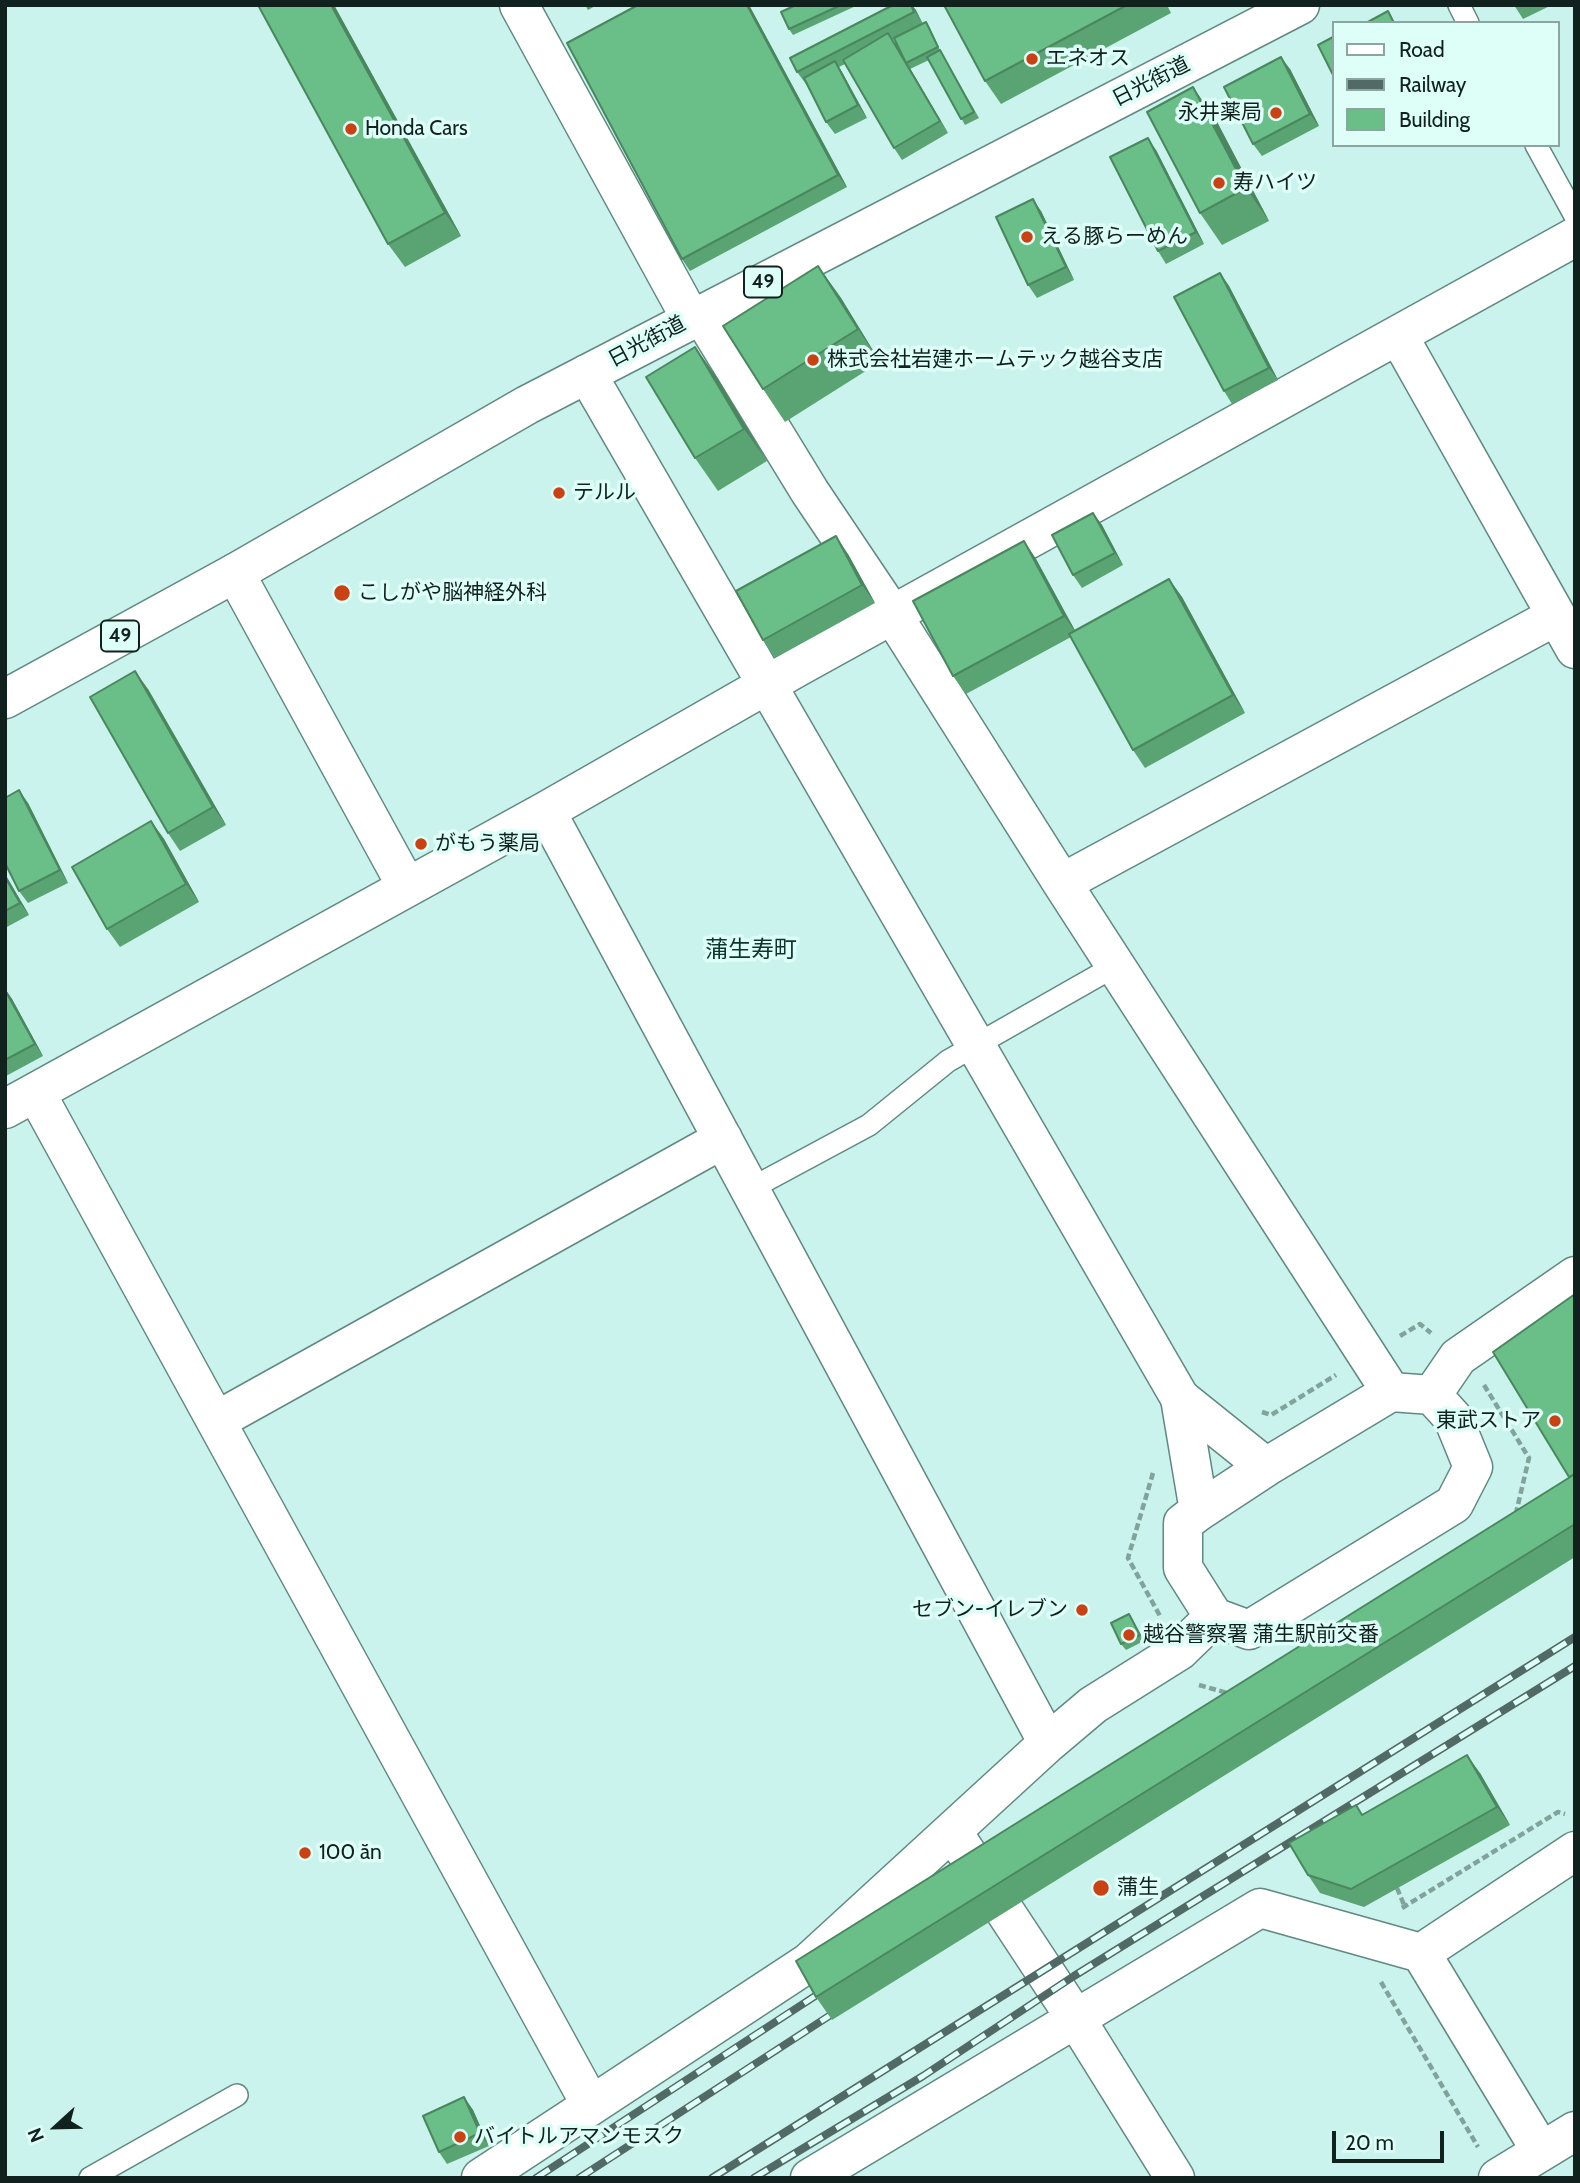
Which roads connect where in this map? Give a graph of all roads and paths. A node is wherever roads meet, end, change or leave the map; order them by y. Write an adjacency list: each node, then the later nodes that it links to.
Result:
1 (519, 5): 8 (street)
2 (1300, 5): 8 (street, 日光街道 / 49)
3 (1459, 5): 4 (lane)
4 (1467, 21)
5 (1537, 147): 6 (lane)
6 (1575, 216)
7 (1575, 237): 9 (street)
8 (696, 317): 10 (street, 日光街道 / 49); 12 (street)
9 (1398, 335): 12 (street); 13 (street)
10 (587, 374): 11 (street, 日光街道 / 49); 15 (street)
11 (235, 573): 16 (street, 日光街道 / 49); 19 (street)
12 (892, 614): 15 (street); 18 (street)
13 (1556, 616): 14 (street); 18 (street)
14 (1575, 649)
15 (766, 685): 17 (street); 21 (street)
16 (5, 699)
17 (546, 811): 19 (street); 23 (street)
18 (1062, 883): 20 (street)
19 (407, 887): 22 (street)
20 (1115, 966): 21 (lane); 26 (street)
21 (974, 1045): 24 (lane); 28 (street)
22 (21, 1101): 29 (street)
23 (723, 1139): 24 (street); 29 (street)
24 (750, 1189): 33 (street)
25 (1575, 1276): 27 (street)
26 (1391, 1392): 27 (street); 30 (street)
27 (1432, 1395): 32 (street)
28 (1180, 1398): 30 (street); 31 (street)
29 (216, 1421): 41 (street)
30 (1266, 1466): 31 (street)
31 (1199, 1511): 32 (street)
32 (1214, 1617): 33 (street)
33 (1048, 1743): 34 (street)
34 (952, 1831): 39 (street); 41 (street)
35 (1575, 1851): 38 (street)
36 (1397, 1888): 37 (path)
37 (1404, 1905)
38 (1421, 1953): 39 (street); 43 (street)
39 (1076, 2019): 46 (street); 47 (street)
40 (237, 2095): 44 (lane)
41 (591, 2105): 45 (street)
42 (1575, 2131): 43 (street)
43 (1541, 2151): 48 (street)
44 (90, 2178)
45 (481, 2178)
46 (810, 2178)
47 (1175, 2178)
48 (1498, 2178)

